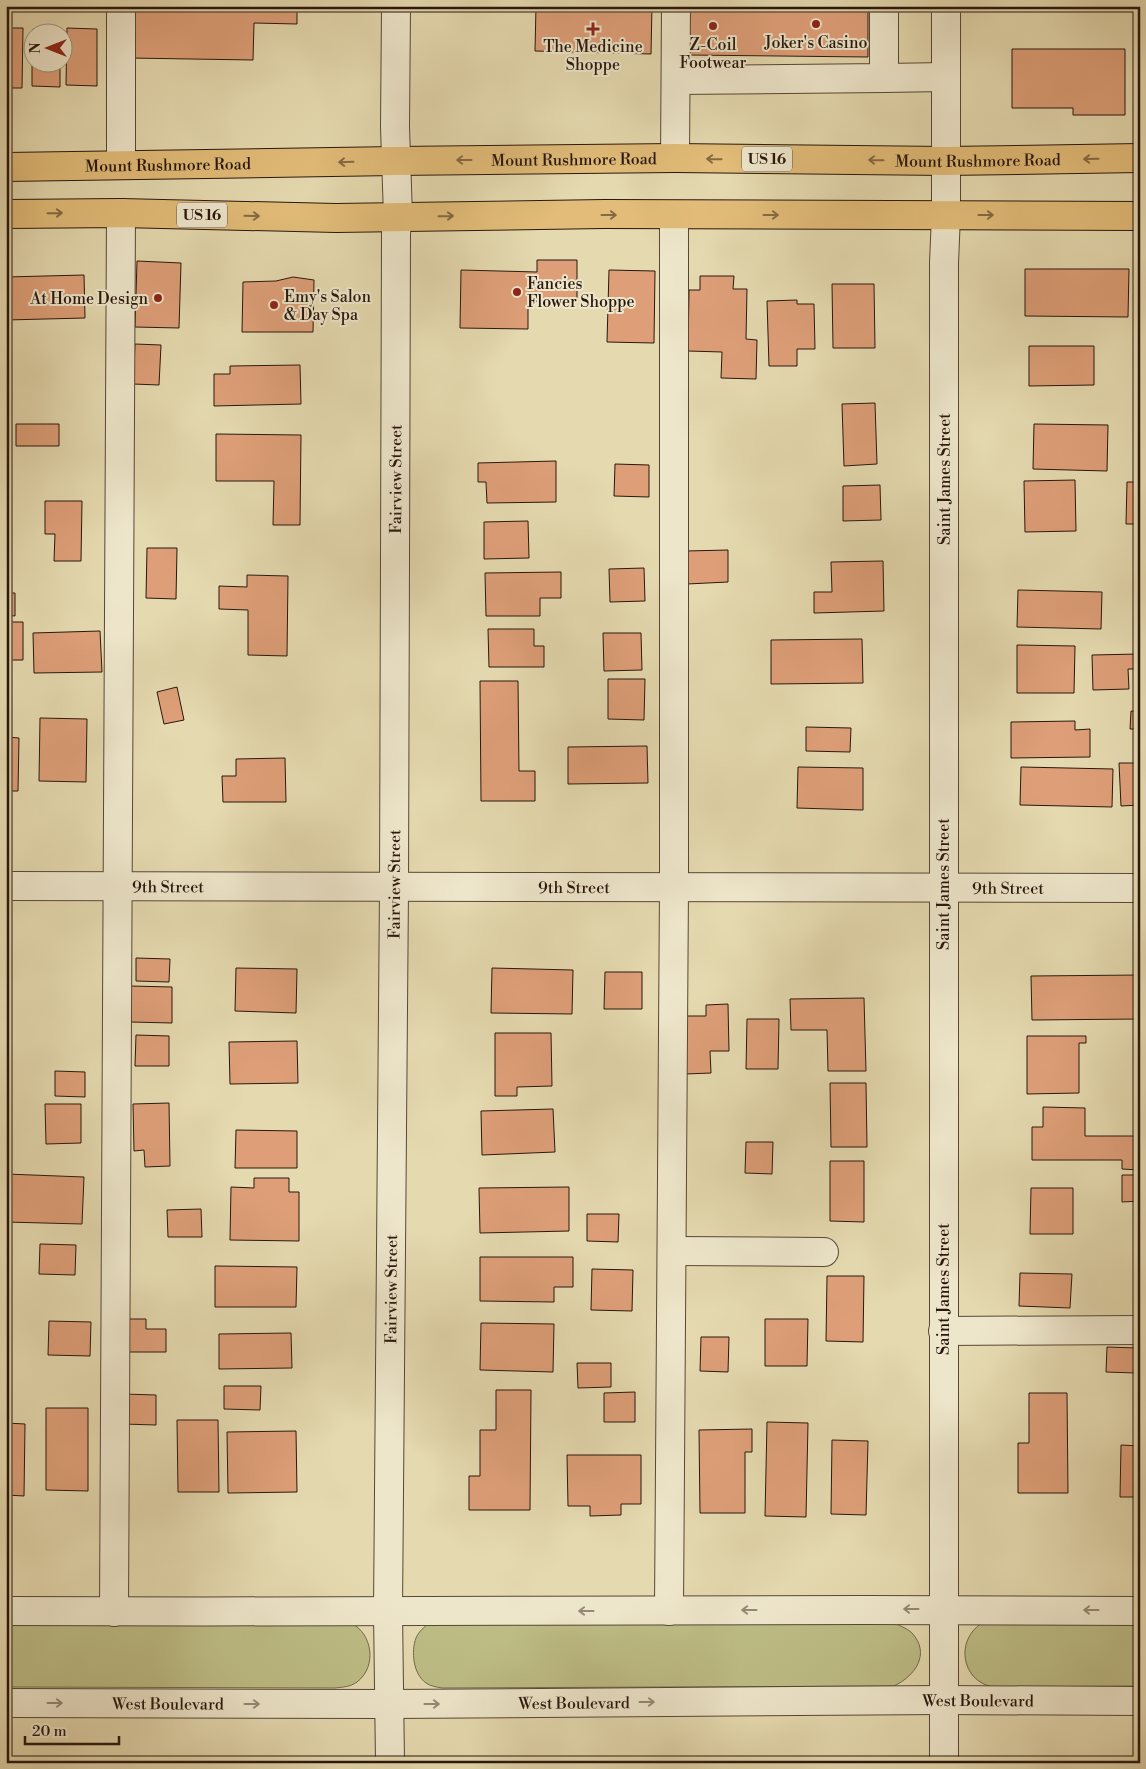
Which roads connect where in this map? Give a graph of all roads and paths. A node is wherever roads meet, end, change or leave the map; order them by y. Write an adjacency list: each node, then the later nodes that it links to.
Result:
1 (121, 6): 13 (street)
2 (396, 6): 11 (street, Fairview Street)
3 (676, 6): 8 (street)
4 (884, 6): 7 (street)
5 (946, 6): 6 (street, Saint James Street)
6 (945, 77): 7 (street); 12 (street, Saint James Street)
7 (884, 78): 8 (street)
8 (676, 80): 9 (street)
9 (675, 158): 11 (highway, Mount Rushmore Road / US 16, one-way to 11); 12 (highway, Mount Rushmore Road / US 16, one-way to 9)
10 (1140, 158): 12 (highway, Mount Rushmore Road / US 16, one-way to 12)
11 (395, 161): 13 (highway, Mount Rushmore Road / US 16, one-way to 13); 19 (street, Fairview Street)
12 (945, 161): 18 (street, Saint James Street)
13 (121, 165): 14 (highway, Mount Rushmore Road / US 16)
14 (6, 167)
15 (121, 212): 16 (highway, US 16, one-way to 15); 19 (highway, US 16, one-way to 19); 22 (street)
16 (6, 214)
17 (674, 215): 18 (highway, US 16, one-way to 18); 19 (highway, US 16, one-way to 17); 23 (street)
18 (946, 215): 20 (highway, US 16, one-way to 20); 24 (street, Saint James Street)
19 (398, 216): 25 (street, Fairview Street)
20 (1140, 216)
21 (6, 886): 22 (street, 9th Street)
22 (118, 886): 25 (street, 9th Street); 35 (street)
23 (674, 887): 24 (street, 9th Street); 25 (street, 9th Street); 27 (street)
24 (944, 887): 26 (street, 9th Street); 30 (street, Saint James Street)
25 (394, 888): 36 (street, Fairview Street)
26 (1140, 888)
27 (672, 1251): 28 (street); 34 (street)
28 (824, 1252)
29 (1140, 1330): 30 (street)
30 (943, 1331): 31 (street, Saint James Street)
31 (944, 1609): 32 (street, one-way to 31); 34 (street, one-way to 34); 37 (street, Saint James Street)
32 (1140, 1610)
33 (6, 1611): 35 (street)
34 (669, 1611): 36 (street, one-way to 36)
35 (114, 1612): 36 (street)
36 (388, 1612): 40 (street, Fairview Street)
37 (943, 1700): 38 (street, West Boulevard); 40 (street, West Boulevard, one-way to 37); 42 (street, Saint James Street)
38 (1140, 1701)
39 (6, 1703): 40 (street, West Boulevard, one-way to 40)
40 (390, 1704): 41 (street, Fairview Street)
41 (390, 1763)
42 (944, 1763)

